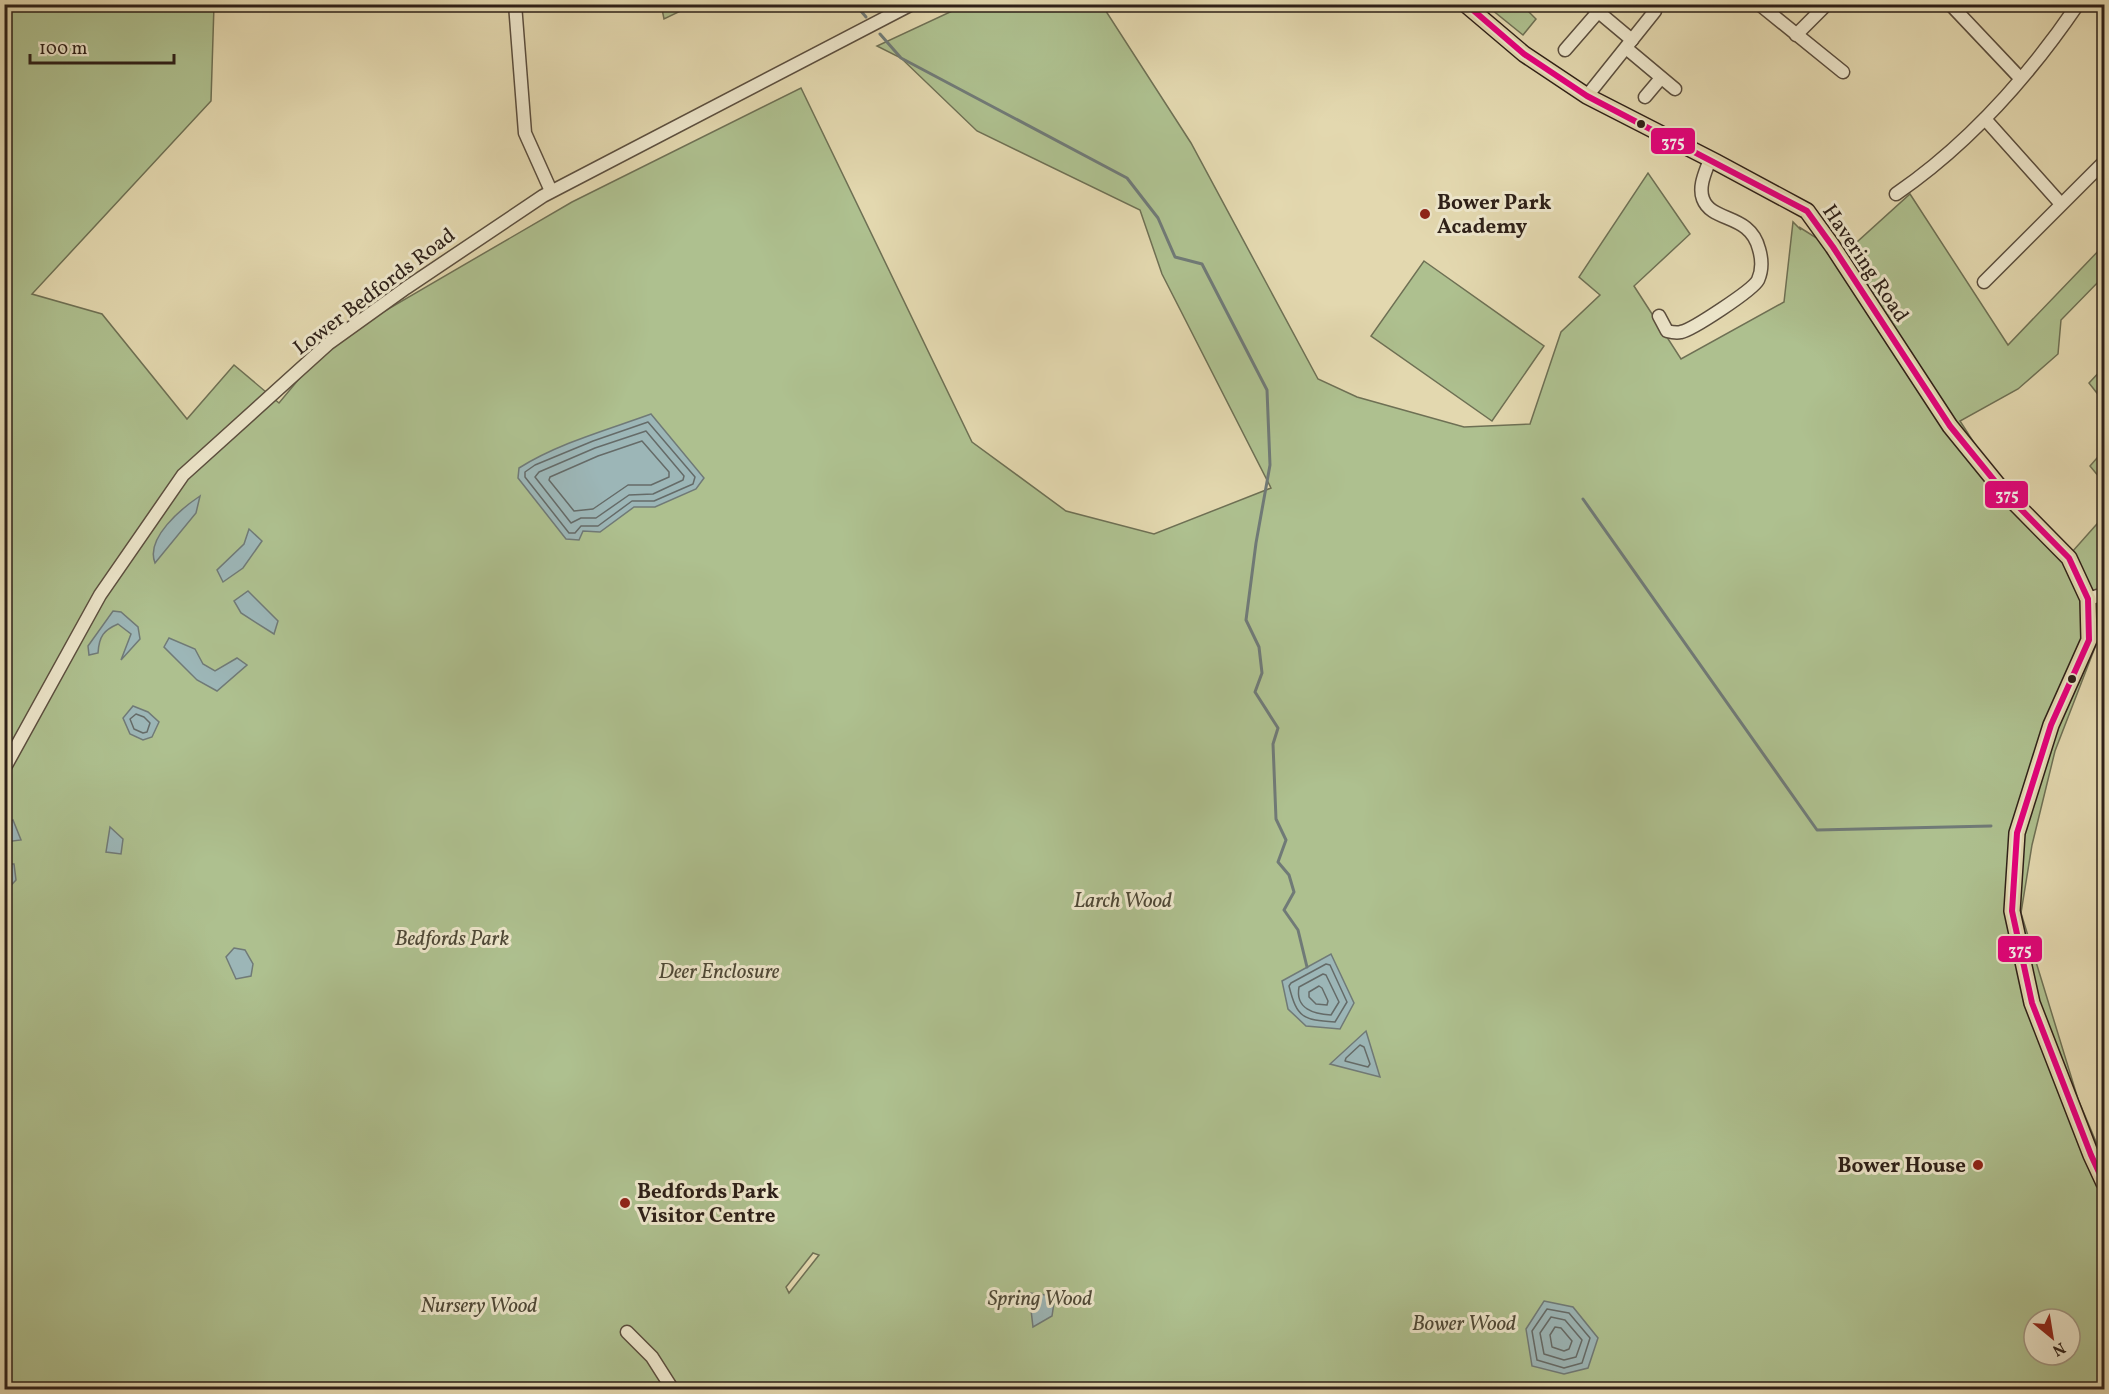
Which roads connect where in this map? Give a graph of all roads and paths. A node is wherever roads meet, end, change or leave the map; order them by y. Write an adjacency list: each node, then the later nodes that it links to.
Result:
1 (514, 4): 22 (street)
2 (912, 4): 22 (street, Lower Bedfords Road)
3 (1465, 4): 17 (main road, Havering Road)
4 (1656, 4): 11 (street)
5 (1759, 4): 10 (street)
6 (1827, 4): 10 (street)
7 (1950, 4): 15 (street)
8 (2078, 4): 15 (street)
9 (1593, 8): 11 (street); 12 (street)
10 (1796, 35): 13 (street)
11 (1629, 44): 14 (street); 17 (street)
12 (1565, 50)
13 (1843, 72)
14 (1661, 78): 16 (street); 18 (street)
15 (2020, 78): 19 (street)
16 (1675, 89)
17 (1587, 96): 20 (main road, Havering Road)
18 (1645, 97)
19 (1985, 119): 23 (street); 24 (street)
20 (1710, 159): 26 (street); 28 (main road, Havering Road)
21 (2104, 162): 24 (street)
22 (551, 191): 29 (street, Lower Bedfords Road)
23 (1896, 194)
24 (2061, 204): 25 (street)
25 (1984, 282)
26 (1659, 316)
27 (2104, 594): 28 (street)
28 (2088, 599): 30 (main road)
29 (4, 769)
30 (2104, 1183)
31 (627, 1332): 32 (street)
32 (673, 1389)

